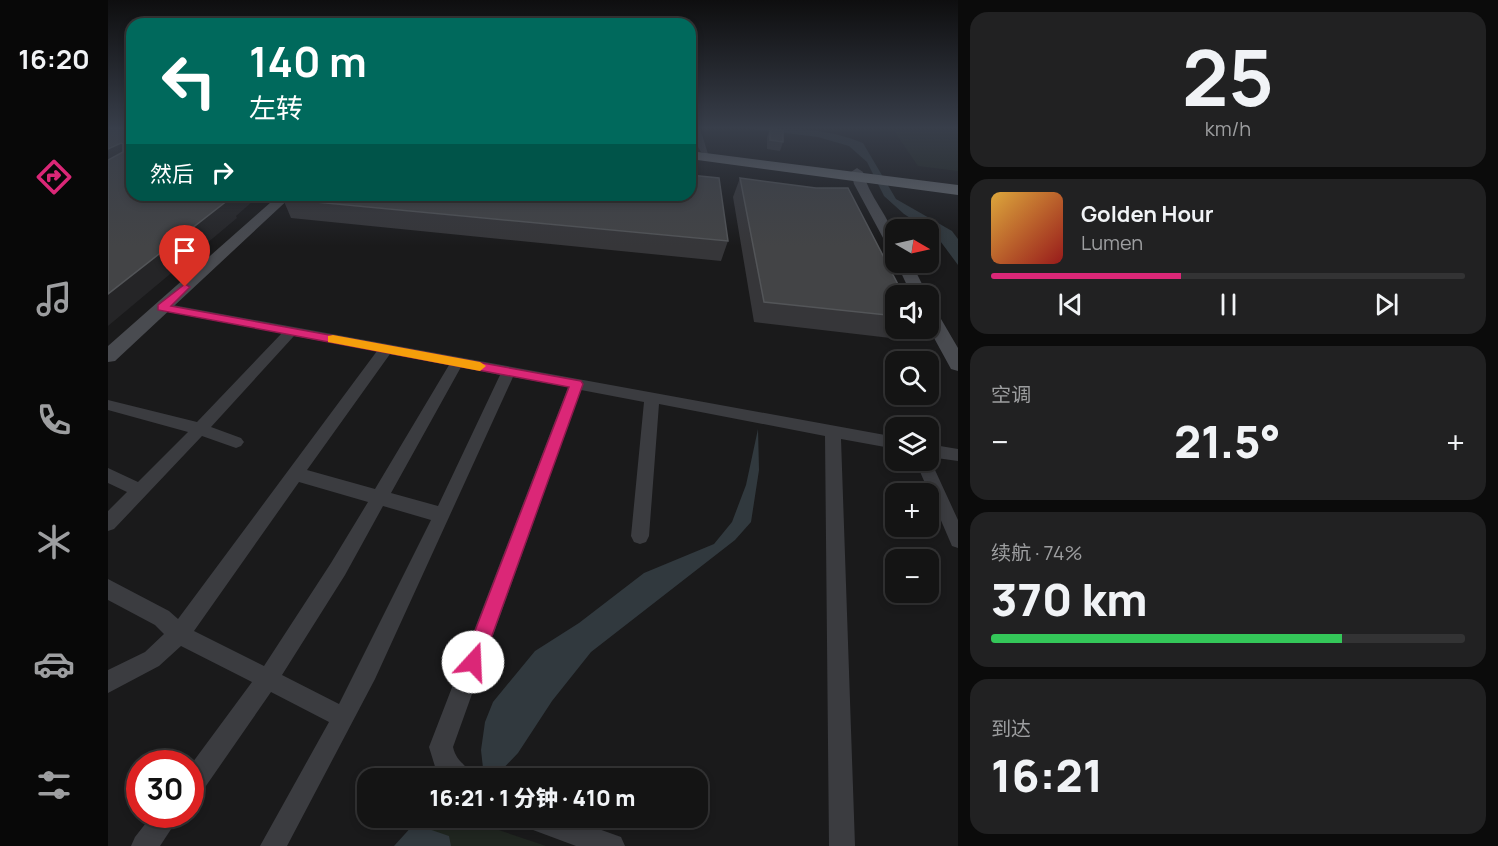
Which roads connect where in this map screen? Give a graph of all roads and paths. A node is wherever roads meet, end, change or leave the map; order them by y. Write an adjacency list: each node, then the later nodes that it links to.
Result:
1 (809, 167): 2 (highway)
2 (857, 174): 3 (highway); 4 (highway); 6 (street)
3 (958, 185)
4 (958, 189)
5 (280, 201): 7 (street)
6 (885, 228)
7 (162, 308): 9 (street); 11 (street)
8 (939, 330): 13 (street)
9 (291, 331): 10 (street); 18 (street)
10 (386, 349): 12 (street); 25 (street)
11 (108, 356)
12 (457, 362): 14 (street); 28 (street)
13 (958, 364)
14 (508, 372): 15 (street); 29 (street)
15 (576, 384): 16 (street); 39 (street)
16 (652, 398): 19 (street); 31 (street)
17 (108, 405): 18 (street)
18 (200, 429): 21 (street); 27 (street)
19 (833, 432): 20 (street); 45 (street)
20 (885, 441)
21 (236, 442)
22 (939, 452): 23 (street)
23 (958, 455)
24 (928, 471): 32 (street)
25 (295, 474): 28 (street); 34 (street)
26 (108, 475): 27 (street)
27 (141, 490): 30 (street)
28 (382, 497): 29 (street); 35 (street)
29 (442, 515): 37 (street)
30 (108, 523)
31 (640, 536)
32 (958, 540)
33 (108, 589): 34 (street)
34 (179, 634): 35 (street); 36 (street)
35 (268, 678): 37 (street); 38 (street)
36 (108, 682)
37 (344, 718): 43 (street)
38 (204, 767)
39 (449, 768)
40 (158, 828): 42 (street)
41 (562, 828): 44 (street)
42 (144, 846)
43 (273, 846)
44 (612, 846)
45 (842, 846)

